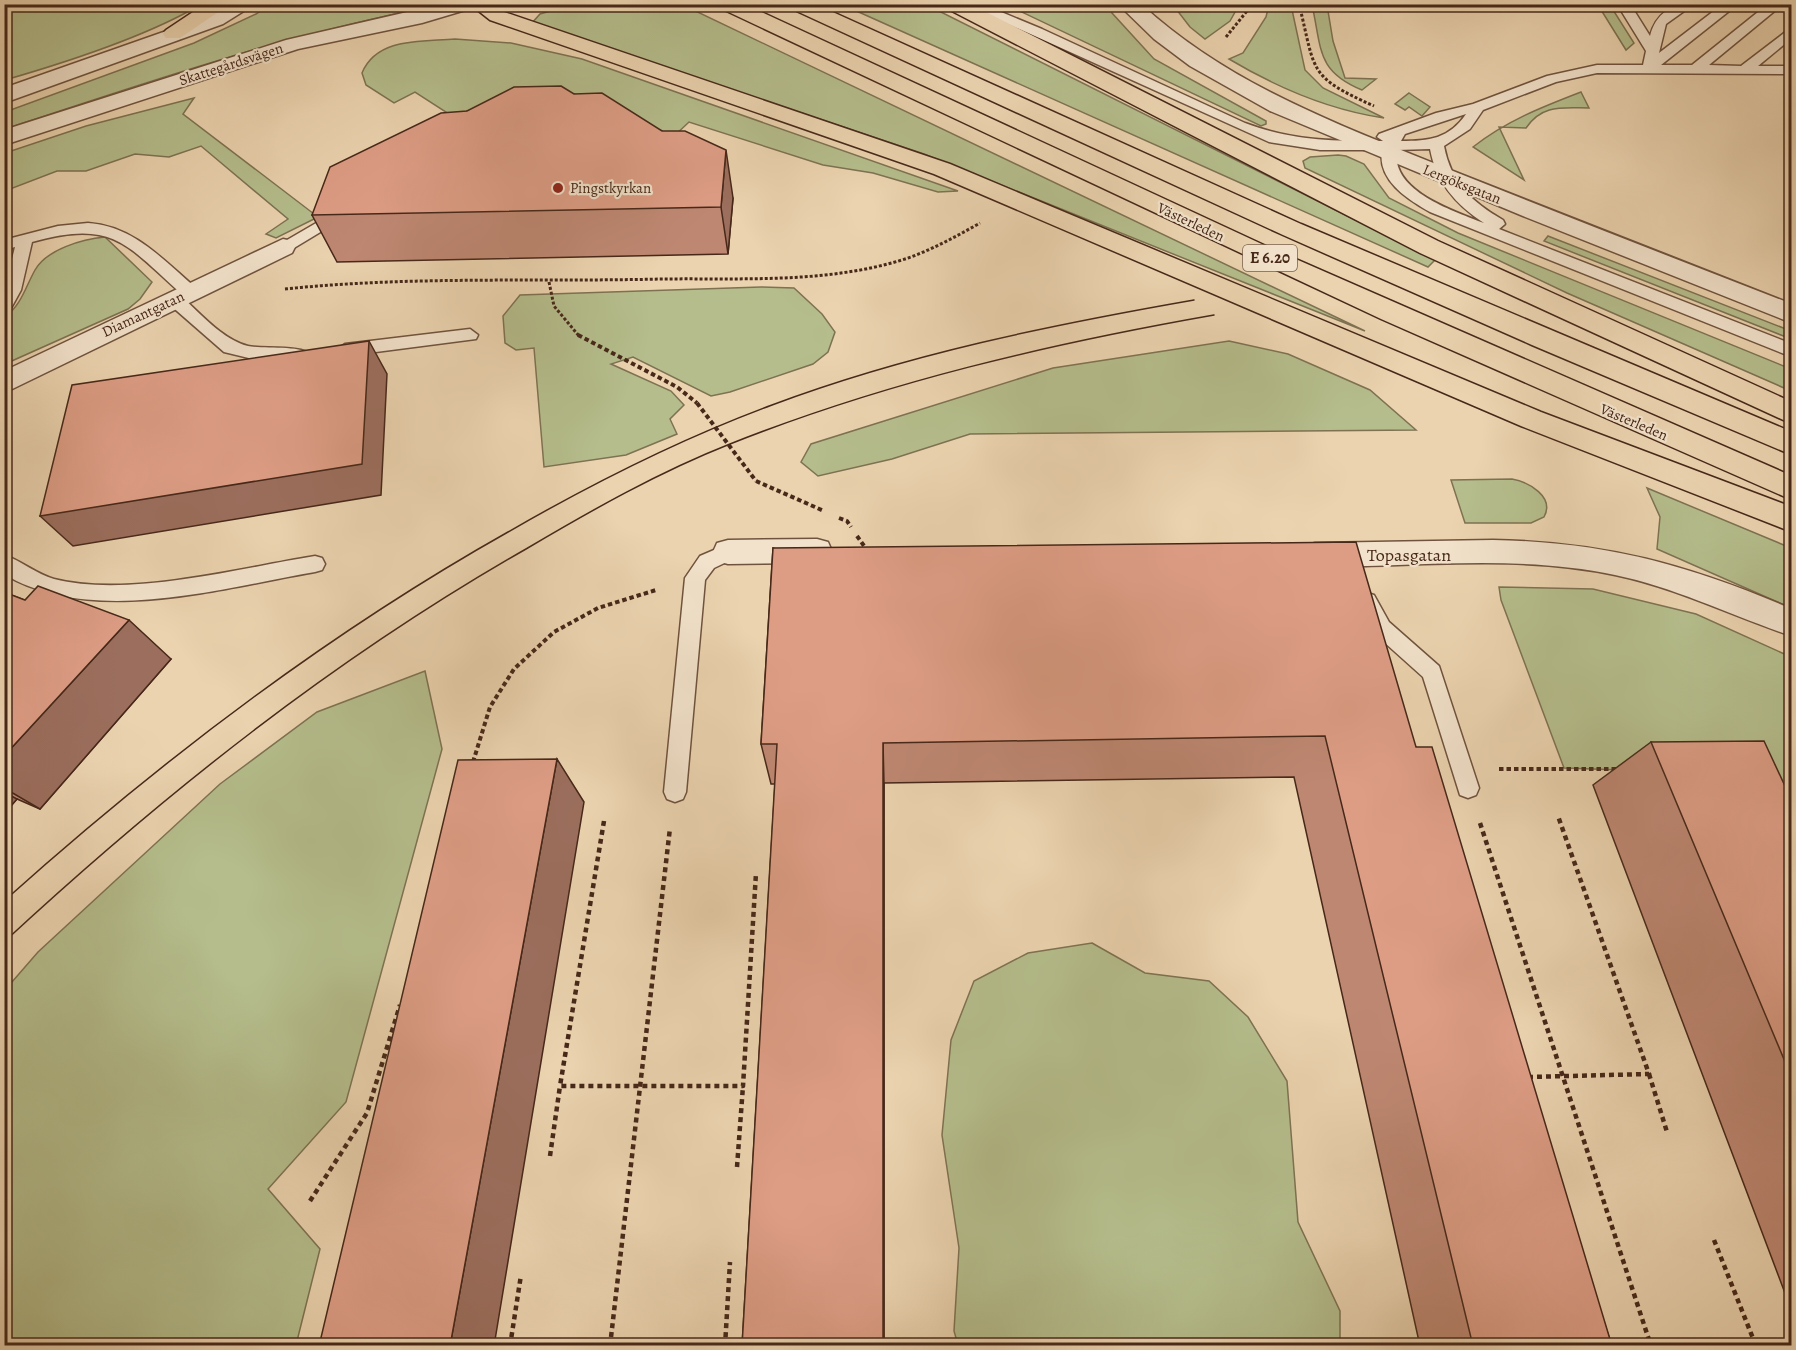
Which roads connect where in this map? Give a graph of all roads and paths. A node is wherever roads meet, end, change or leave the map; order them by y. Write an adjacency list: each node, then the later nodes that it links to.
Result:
1 (220, 4): 19 (highway)
2 (245, 4): 19 (street)
3 (727, 4): 51 (highway, Västerleden / E 6.20)
4 (797, 4): 49 (highway, Västerleden / E 6.20)
5 (953, 4): 48 (highway)
6 (970, 4): 30 (lane)
7 (1128, 4): 16 (street, Lergöksgatan)
8 (1248, 4): 20 (path)
9 (1623, 4): 15 (lane)
10 (1659, 4): 17 (lane)
11 (1688, 4): 17 (lane)
12 (1732, 4): 22 (lane)
13 (1777, 4): 23 (lane)
14 (473, 5): 29 (street, Skattegårdsvägen); 52 (highway)
15 (1632, 11): 21 (lane)
16 (1148, 14): 30 (street, Lergöksgatan)
17 (1660, 22): 21 (lane)
18 (1791, 31): 24 (lane)
19 (172, 34): 26 (street)
20 (1222, 42)
21 (1652, 50): 22 (lane)
22 (1650, 68): 23 (lane); 27 (lane)
23 (1697, 68): 24 (lane)
24 (1745, 69): 25 (lane)
25 (1791, 70)
26 (4, 96)
27 (1478, 107): 28 (lane); 31 (lane)
28 (1401, 130): 30 (lane); 32 (lane)
29 (4, 138)
30 (1367, 144): 32 (street, Lergöksgatan)
31 (1436, 145): 32 (lane); 33 (lane)
32 (1389, 148): 33 (street, Lergöksgatan); 39 (lane)
33 (1446, 176): 39 (lane); 44 (street, Lergöksgatan)
34 (354, 205): 38 (lane)
35 (985, 220): 40 (path)
36 (25, 238): 37 (lane); 42 (lane); 43 (lane)
37 (4, 246)
38 (283, 247): 42 (street, Diamantgatan)
39 (1541, 251): 46 (lane)
40 (549, 282): 41 (path); 50 (path, bridge)
41 (283, 289)
42 (182, 296): 45 (lane); 47 (street, Diamantgatan)
43 (4, 306)
44 (1791, 314)
45 (470, 335)
46 (1791, 351)
47 (4, 383)
48 (1791, 414)
49 (1791, 444)
50 (756, 482)
51 (1791, 489)
52 (1791, 520)
53 (844, 551): 54 (street)
54 (728, 552): 59 (lane)
55 (1284, 554): 58 (street, Topasgatan)
56 (4, 563): 57 (lane)
57 (315, 564)
58 (1352, 572): 60 (street, Topasgatan); 63 (lane)
59 (695, 578): 61 (path); 64 (lane)
60 (1791, 623)
61 (473, 763)
62 (1626, 769): 63 (path)
63 (1465, 778): 71 (path)
64 (675, 792): 73 (path)
65 (1558, 816): 69 (path)
66 (604, 821): 72 (path)
67 (756, 873): 74 (path)
68 (401, 1000): 78 (path)
69 (1649, 1074): 71 (path); 75 (path)
70 (1518, 1077): 71 (path)
71 (1563, 1078): 85 (path)
72 (560, 1086): 73 (path); 76 (path)
73 (640, 1086): 74 (path); 83 (path)
74 (743, 1086): 77 (path)
75 (1667, 1132)
76 (550, 1156)
77 (737, 1167)
78 (310, 1201)
79 (1714, 1240): 86 (path)
80 (730, 1262): 84 (path)
81 (521, 1275): 82 (path)
82 (510, 1346)
83 (610, 1346)
84 (725, 1346)
85 (1651, 1346)
86 (1756, 1346)

